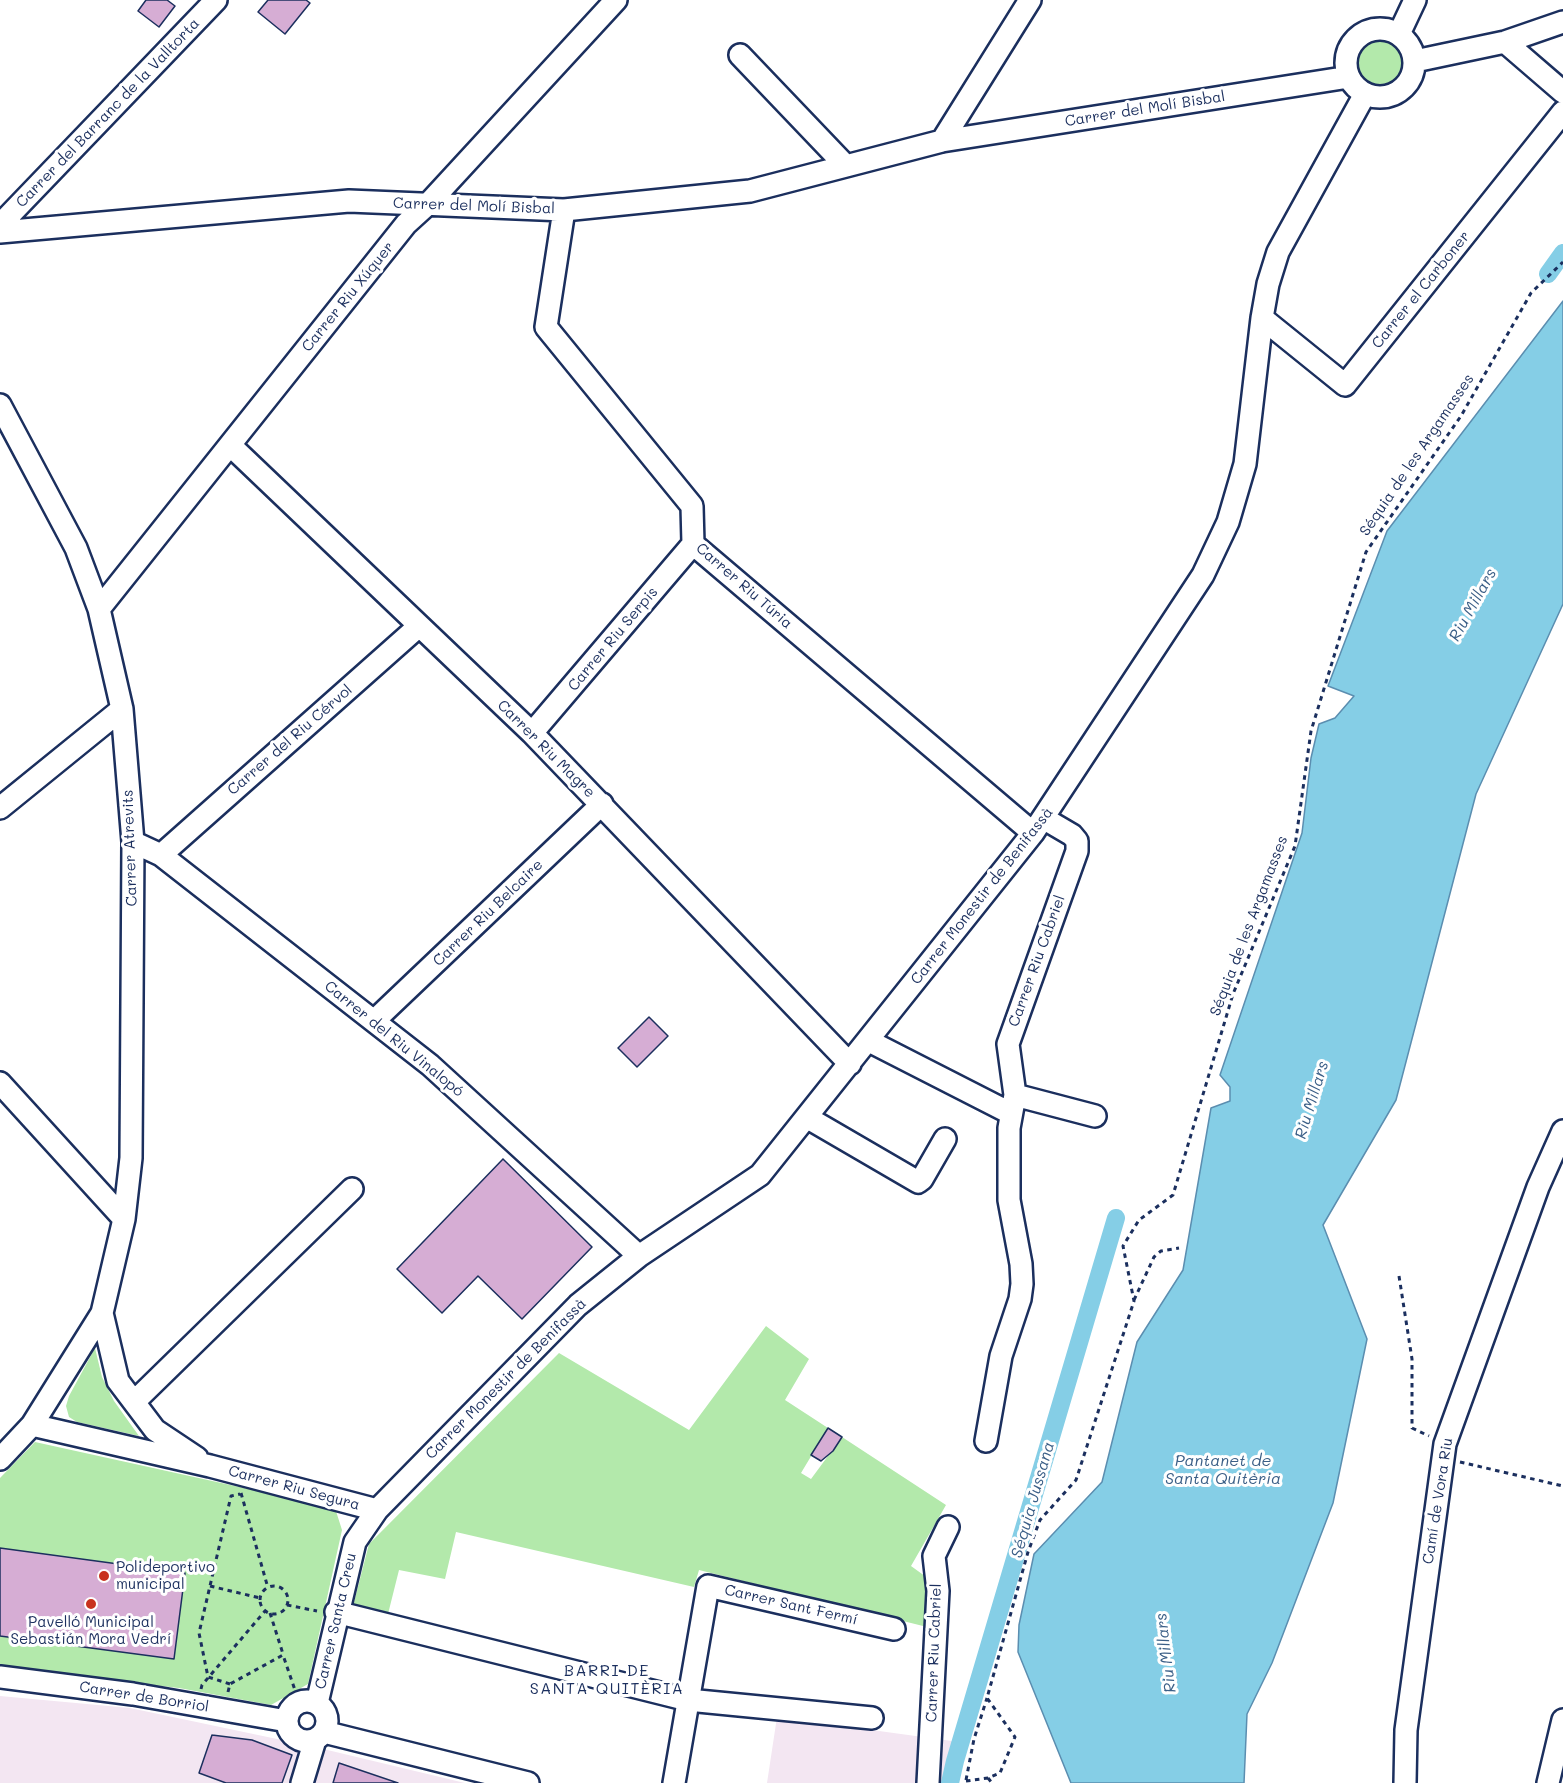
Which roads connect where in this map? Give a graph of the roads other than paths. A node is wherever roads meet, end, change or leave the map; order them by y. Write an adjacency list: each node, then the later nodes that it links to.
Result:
1 (216, 0): 18 (street, Carrer del Barranc de la Valltorta)
2 (616, 0): 16 (street, Carrer Riu Xúquer)
3 (1030, 0): 14 (street)
4 (1415, 0): 6 (street)
5 (1563, 22): 7 (street)
6 (1399, 34): 9 (street); 10 (street)
7 (1505, 42): 9 (street); 11 (street)
8 (740, 55): 15 (street)
9 (1415, 61): 12 (street)
10 (1349, 77): 12 (street); 14 (street, Carrer del Molí Bisbal)
11 (1563, 93)
12 (1365, 94): 20 (street, Carrer Monestir de Benifassà)
13 (1563, 112): 20 (street, Carrer el Carboner)
14 (942, 141): 15 (street, Carrer del Molí Bisbal)
15 (845, 165): 17 (street, Carrer del Molí Bisbal)
16 (428, 204): 17 (street, Carrer del Molí Bisbal); 19 (street, Carrer del Molí Bisbal); 22 (street, Carrer Riu Xúquer)
17 (564, 210): 23 (street, Carrer Riu Túria)
18 (0, 225)
19 (0, 232)
20 (1262, 318): 30 (street, Carrer Monestir de Benifassà)
21 (0, 405): 24 (street, Carrer Atrevits)
22 (230, 445): 24 (street, Carrer Riu Xúquer); 25 (street, Carrer Riu Magre)
23 (693, 544): 27 (street, Carrer Riu Serpis); 30 (street, Carrer Riu Túria)
24 (99, 609): 26 (street, Carrer Atrevits)
25 (419, 626): 27 (street, Carrer Riu Magre); 32 (street, Carrer del Riu Cérvol)
26 (122, 709): 29 (street); 31 (street, Carrer Atrevits)
27 (532, 733): 28 (street, Carrer Riu Magre)
28 (602, 804): 33 (street, Carrer Riu Belcaire); 35 (street, Carrer Riu Magre)
29 (0, 807)
30 (1038, 826): 34 (street, Carrer Monestir de Benifassà); 37 (street, Carrer Riu Cabriel)
31 (133, 842): 32 (street, Carrer del Riu Vinalopó); 43 (street, Carrer Atrevits)
32 (161, 855): 33 (street, Carrer del Riu Vinalopó)
33 (374, 1021): 44 (street, Carrer del Riu Vinalopó)
34 (868, 1041): 35 (street, Carrer Monestir de Benifassà); 37 (street)
35 (850, 1064): 39 (street, Carrer Monestir de Benifassà)
36 (0, 1083): 43 (street)
37 (1013, 1104): 38 (street); 49 (street, Carrer Riu Cabriel)
38 (1095, 1116)
39 (808, 1118): 41 (street); 44 (street, Carrer Monestir de Benifassà)
40 (1563, 1131): 68 (street, Camí de Vora Riu)
41 (945, 1139)
42 (352, 1189): 46 (street)
43 (124, 1219): 45 (street, Carrer Atrevits)
44 (639, 1256): 53 (street, Carrer Monestir de Benifassà)
45 (102, 1313): 46 (street); 47 (street)
46 (134, 1402): 48 (street)
47 (32, 1425): 50 (street, Carrer Riu Segura); 51 (street)
48 (155, 1430): 50 (street); 52 (street)
49 (986, 1441)
50 (139, 1450): 52 (street, Carrer Riu Segura)
51 (0, 1459)
52 (210, 1466): 53 (street, Carrer Riu Segura)
53 (377, 1510): 55 (street, Carrer Santa Creu)
54 (948, 1527): 67 (street, Carrer Riu Cabriel)
55 (336, 1613): 58 (street); 59 (street, Carrer Santa Creu)
56 (894, 1629): 58 (street, Carrer Sant Fermí)
57 (0, 1677): 62 (street, Carrer de Borriol)
58 (688, 1700): 60 (street); 66 (street, Carrer Sant Fermí)
59 (317, 1703): 62 (street); 63 (street)
60 (872, 1718)
61 (1563, 1720): 69 (street)
62 (286, 1721): 63 (street)
63 (319, 1736): 64 (street); 65 (street)
64 (302, 1783)
65 (528, 1783)
66 (674, 1783)
67 (928, 1783)
68 (1405, 1783)
69 (1548, 1783)

